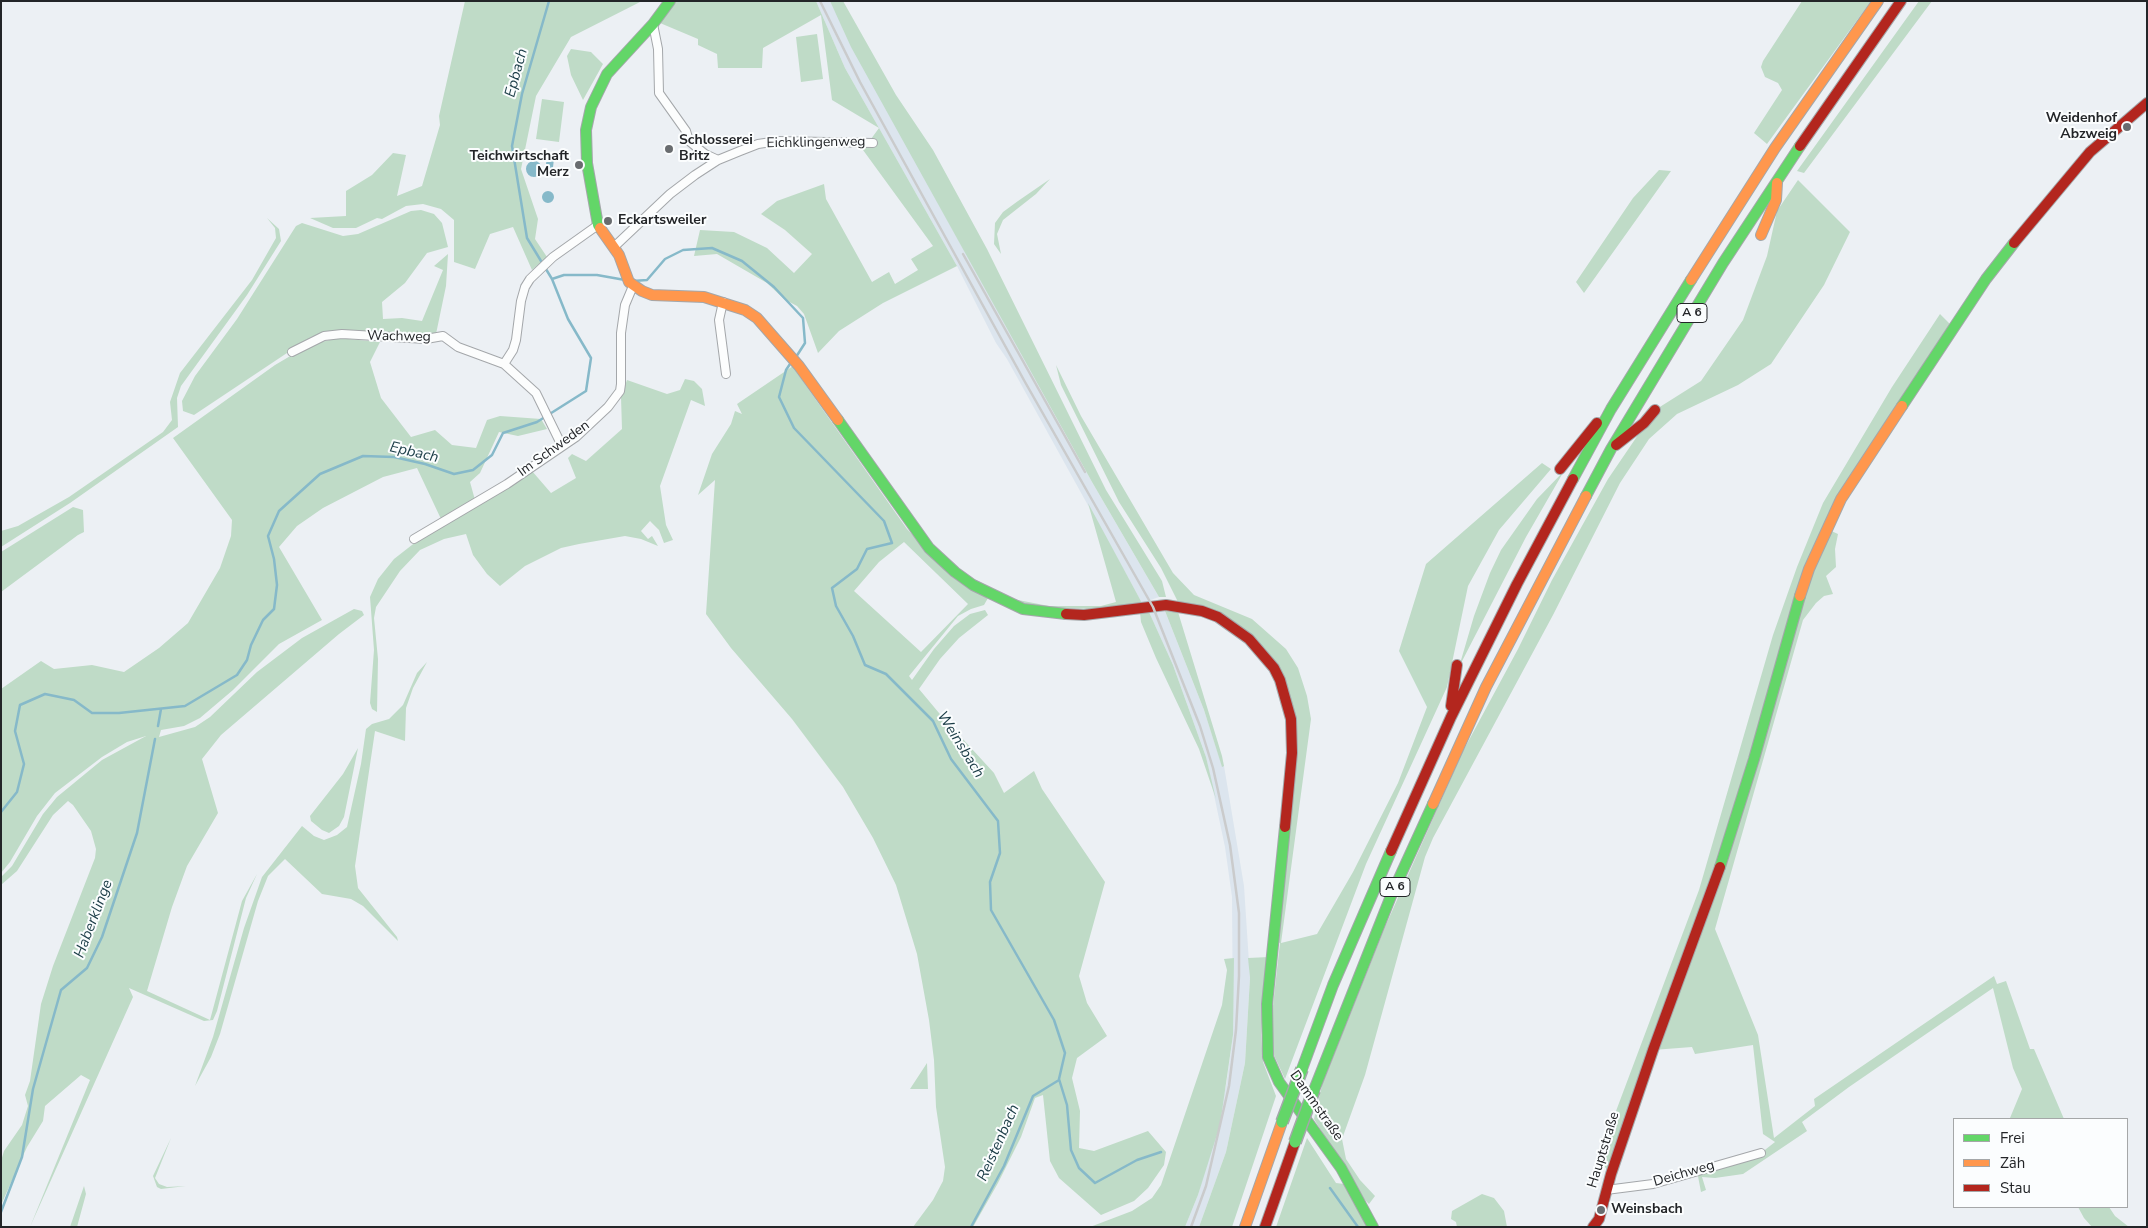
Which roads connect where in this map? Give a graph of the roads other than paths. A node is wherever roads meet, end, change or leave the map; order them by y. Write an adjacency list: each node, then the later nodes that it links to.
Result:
1 (670, 1): 4 (main road)
2 (1878, 1): 17 (main road, A 6)
3 (1901, 1): 8 (main road, A 6)
4 (653, 24): 7 (street); 9 (main road)
5 (2147, 103): 26 (main road, Hauptstraße)
6 (873, 143): 7 (street, Eichklingenweg)
7 (718, 160): 11 (street, Eichklingenweg)
8 (1777, 180): 10 (main road); 20 (main road, A 6)
9 (598, 226): 11 (main road); 15 (street)
10 (1761, 235)
11 (615, 246): 12 (main road)
12 (633, 286): 13 (main road, Dammstraße); 19 (street, Im Schweden)
13 (723, 302): 16 (street); 30 (main road, Dammstraße)
14 (292, 352): 15 (street, Wachweg)
15 (504, 364): 19 (street, Wachweg)
16 (726, 374)
17 (1611, 409): 21 (main road); 24 (main road, A 6)
18 (1655, 410): 20 (main road)
19 (562, 446): 22 (street, Im Schweden)
20 (1611, 449): 29 (main road, A 6, bridge)
21 (1560, 469)
22 (414, 539)
23 (1458, 665): 24 (main road)
24 (1450, 717): 28 (main road, A 6, bridge)
25 (1761, 1153): 26 (street, Deichweg)
26 (1606, 1190): 27 (main road, Hauptstraße)
27 (1594, 1226)
28 (1245, 1227)
29 (1265, 1227)
30 (1372, 1227)

